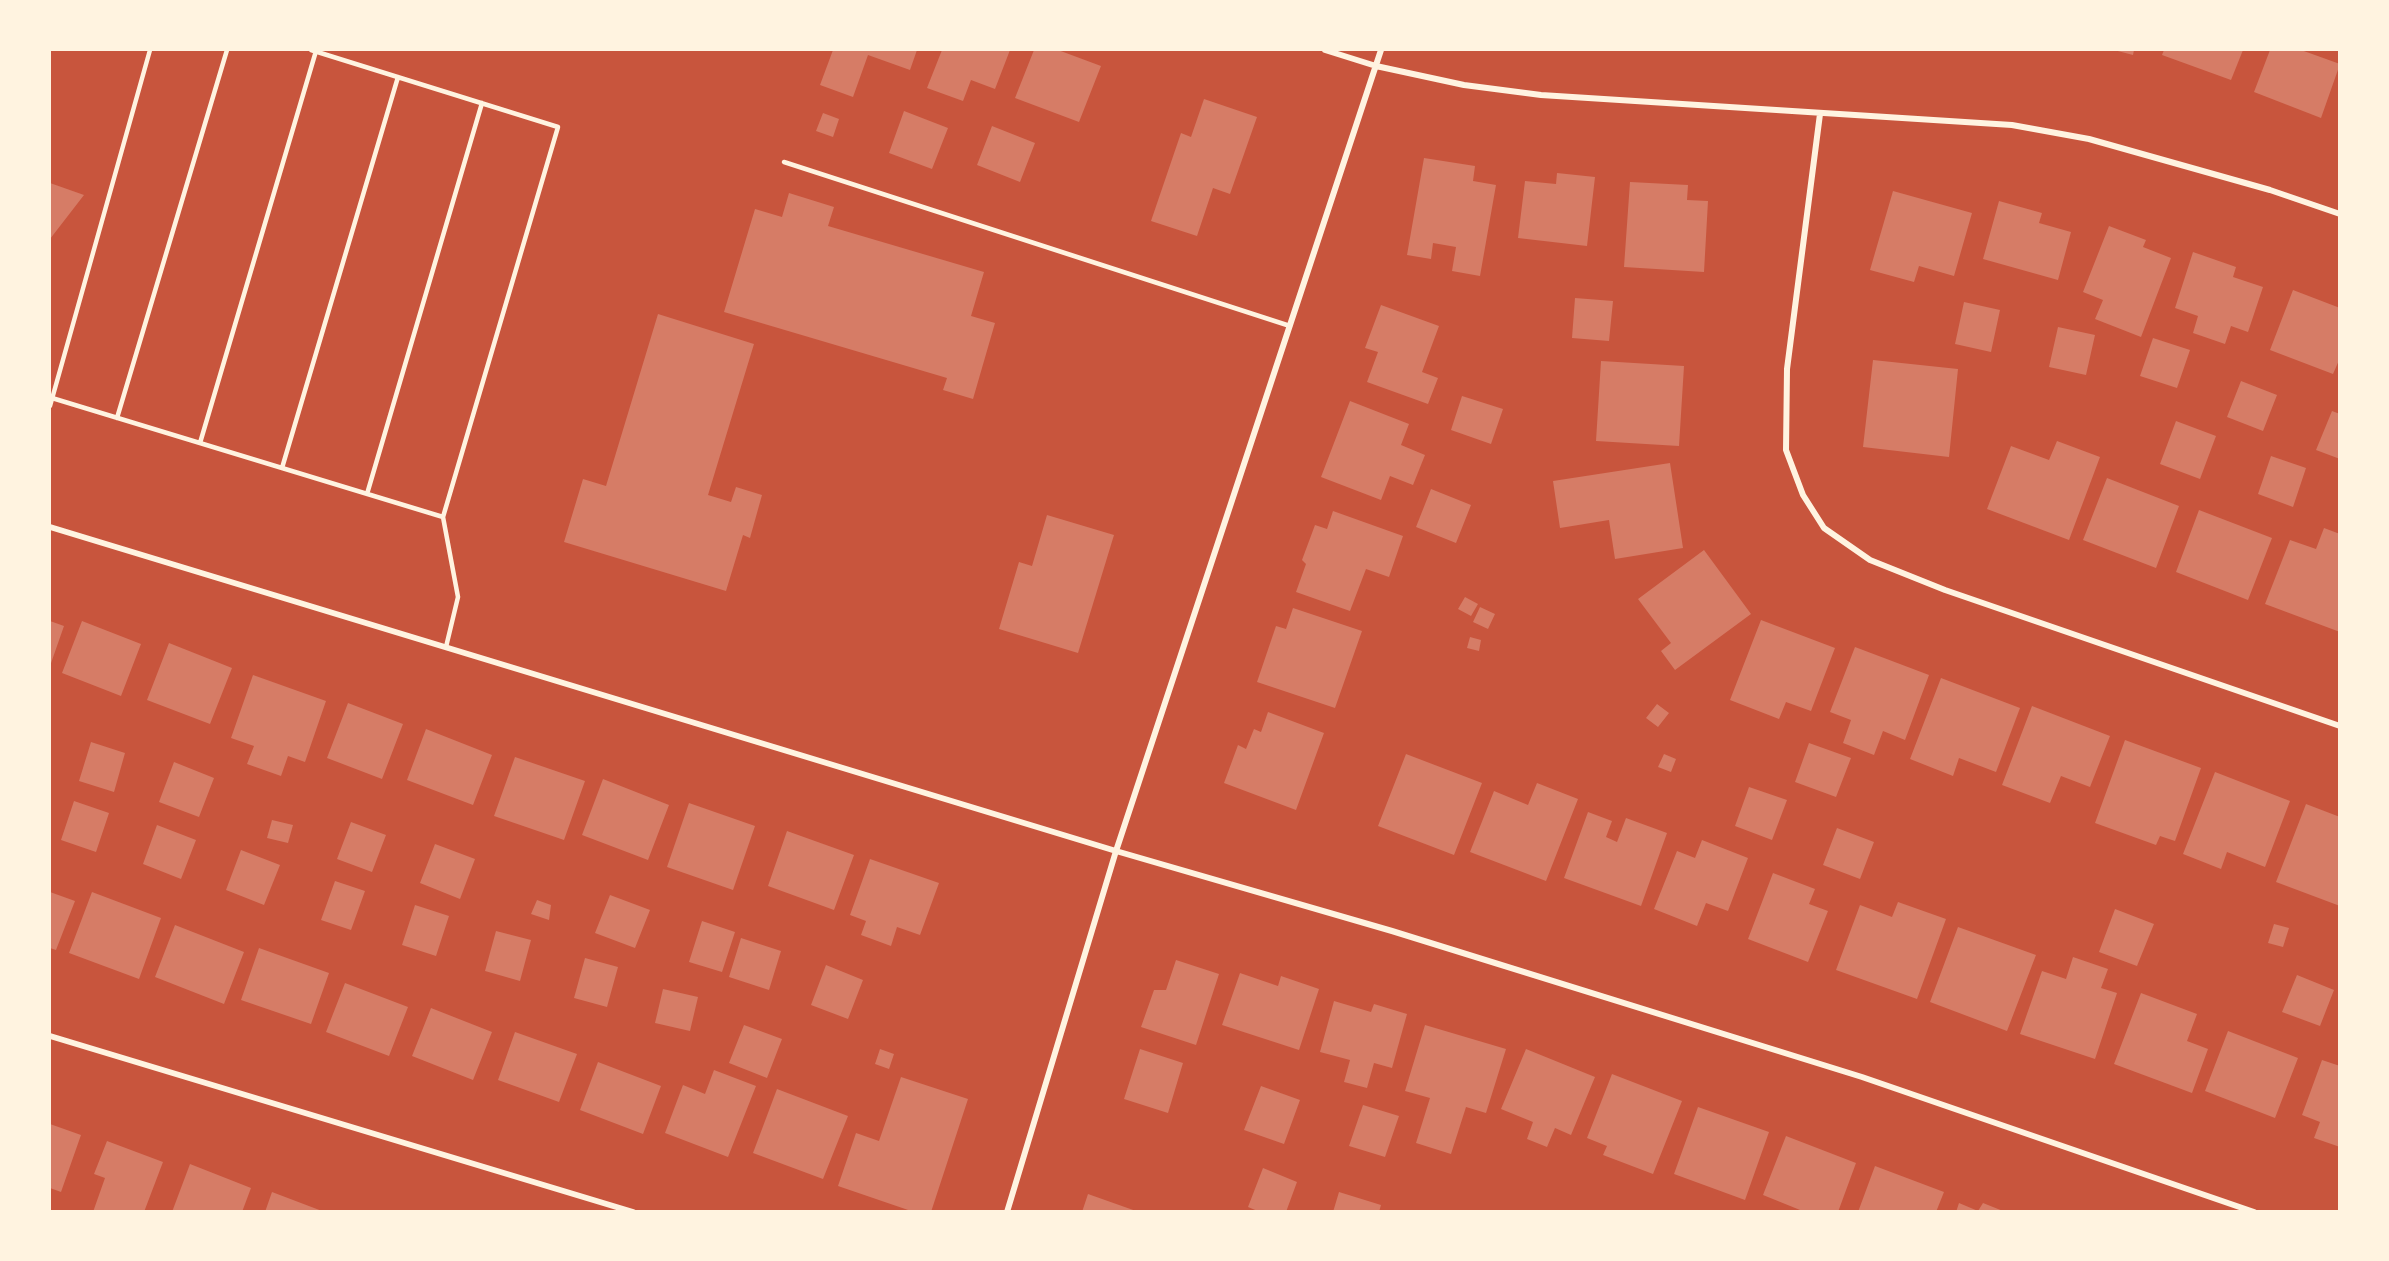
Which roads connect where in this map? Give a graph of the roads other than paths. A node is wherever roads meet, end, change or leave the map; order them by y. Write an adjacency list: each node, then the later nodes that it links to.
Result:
1 (150, 50): 13 (lane)
2 (227, 50): 15 (lane)
3 (313, 50): 7 (lane); 16 (lane)
4 (1325, 50): 6 (street)
5 (1381, 50): 6 (street)
6 (1376, 66): 9 (street); 12 (street)
7 (398, 77): 8 (lane); 17 (lane)
8 (482, 103): 18 (lane); 19 (lane)
9 (1820, 114): 11 (street); 22 (street)
10 (784, 162): 12 (lane)
11 (2340, 214)
12 (1290, 326): 23 (street)
13 (52, 398): 14 (lane); 15 (lane)
14 (50, 406)
15 (117, 418): 16 (lane)
16 (200, 443): 17 (lane)
17 (282, 468): 18 (lane)
18 (367, 494): 19 (lane)
19 (443, 517): 21 (lane)
20 (50, 527): 21 (street)
21 (446, 647): 23 (street)
22 (2340, 726)
23 (1116, 851): 26 (street); 27 (street)
24 (50, 1036): 25 (street)
25 (633, 1212)
26 (1007, 1212)
27 (2254, 1212)

